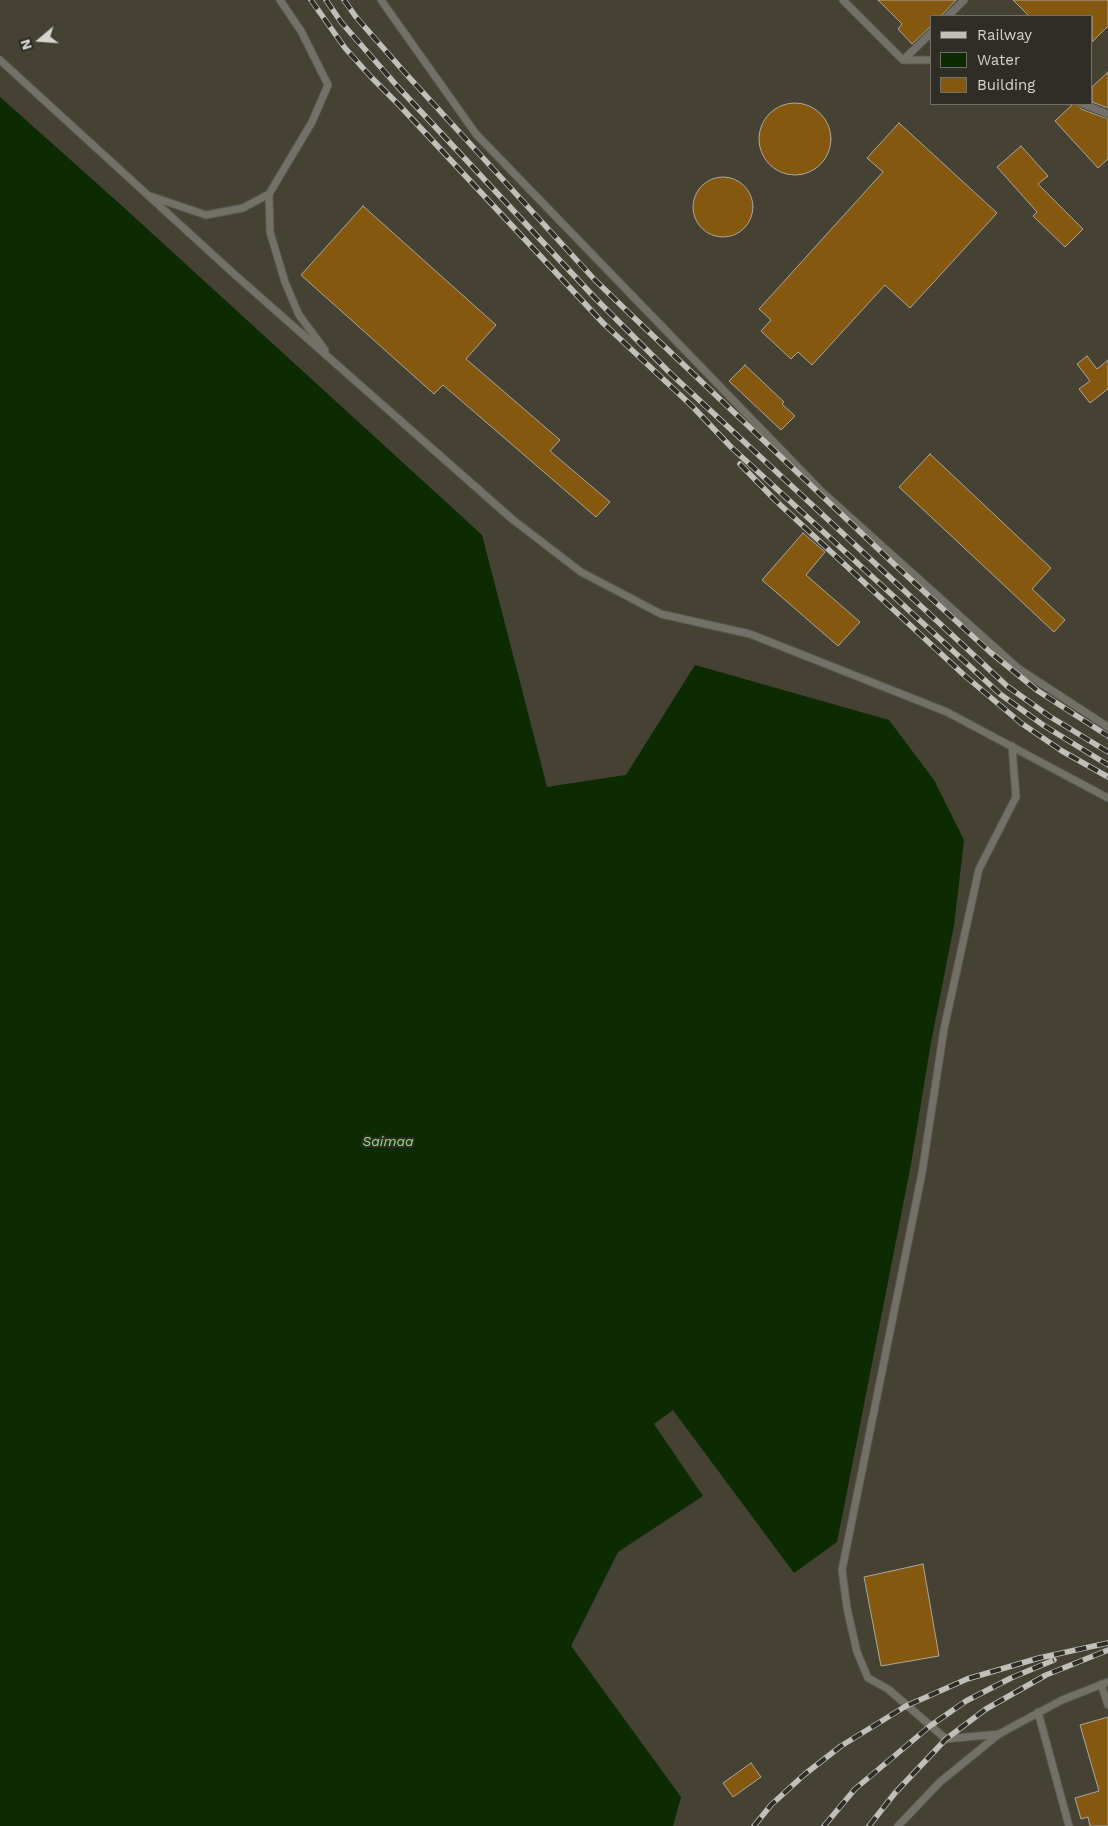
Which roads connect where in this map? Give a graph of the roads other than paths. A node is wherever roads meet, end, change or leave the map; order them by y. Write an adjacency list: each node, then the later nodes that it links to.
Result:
1 (280, 0): 12 (lane)
2 (380, 0): 15 (lane)
3 (843, 0): 8 (lane)
4 (964, 0): 5 (lane)
5 (949, 15)
6 (930, 34): 8 (lane)
7 (0, 60): 13 (lane)
8 (903, 60): 9 (lane)
9 (930, 60)
10 (1086, 105): 11 (lane)
11 (1108, 114)
12 (269, 194): 13 (lane); 14 (lane)
13 (147, 196): 14 (lane)
14 (334, 362): 16 (lane)
15 (1108, 727)
16 (1012, 746): 17 (lane); 21 (lane)
17 (1108, 798)
18 (1104, 1683): 19 (lane); 20 (lane)
19 (1108, 1705)
20 (1038, 1712): 21 (lane); 23 (lane)
21 (999, 1734): 22 (lane)
22 (898, 1826)
23 (1069, 1826)

